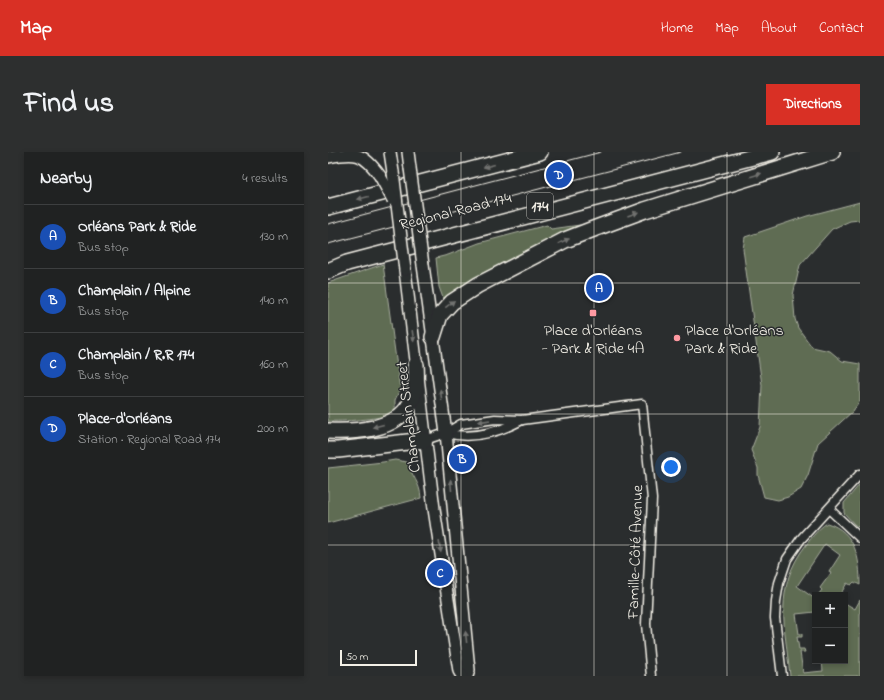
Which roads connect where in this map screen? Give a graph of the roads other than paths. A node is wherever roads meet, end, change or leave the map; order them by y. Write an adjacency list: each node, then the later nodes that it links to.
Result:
1 (390, 152): 9 (main road, Champlain Street, bridge)
2 (408, 152): 12 (main road, bridge)
3 (540, 152): 8 (highway, one-way to 8)
4 (753, 152): 10 (highway, Regional Road 174 / 174)
5 (772, 152): 11 (highway)
6 (832, 152): 12 (highway, one-way to 6)
7 (328, 157): 9 (main road, bridge)
8 (328, 207)
9 (397, 208): 13 (main road, Champlain Street, one-way to 13, bridge)
10 (328, 260)
11 (328, 271)
12 (433, 337): 16 (main road, one-way to 12)
13 (416, 365): 15 (highway, one-way to 15); 17 (main road, Champlain Street)
14 (522, 420): 16 (street); 16 (street, one-way to 16); 24 (street, Famille-Côté Avenue)
15 (328, 432)
16 (446, 433): 17 (street); 23 (main road, one-way to 16)
17 (425, 440): 18 (highway); 22 (main road, Champlain Street, one-way to 22)
18 (328, 450)
19 (860, 474): 20 (street)
20 (829, 509): 21 (street); 25 (street)
21 (860, 538)
22 (462, 676)
23 (467, 676)
24 (651, 676)
25 (782, 676)

